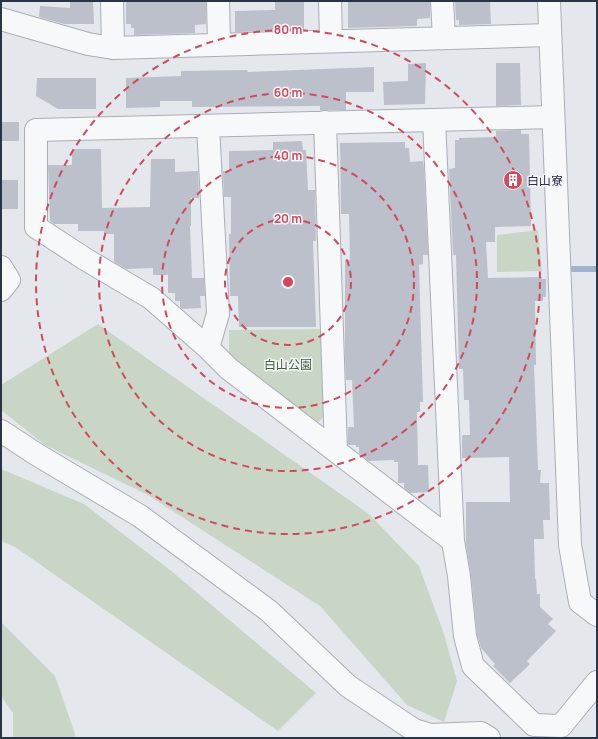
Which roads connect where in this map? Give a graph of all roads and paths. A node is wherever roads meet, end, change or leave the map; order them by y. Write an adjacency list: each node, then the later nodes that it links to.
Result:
1 (112, 1): 11 (street)
2 (218, 1): 10 (street)
3 (330, 1): 9 (street)
4 (442, 1): 8 (street)
5 (549, 1): 7 (street)
6 (1, 19): 11 (street)
7 (550, 35): 8 (street); 12 (street)
8 (444, 38): 9 (street)
9 (332, 41): 10 (street)
10 (219, 44): 11 (street)
11 (113, 48)
12 (553, 117): 13 (street); 22 (street)
13 (434, 120): 14 (street); 21 (street)
14 (325, 122): 15 (street); 20 (street)
15 (208, 126): 18 (street); 18 (street)
16 (1, 267): 17 (street)
17 (1, 290)
18 (208, 348): 20 (street)
19 (1, 431): 24 (street)
20 (336, 451): 21 (street)
21 (453, 541): 23 (street)
22 (597, 615)
23 (597, 682)
24 (489, 738)

